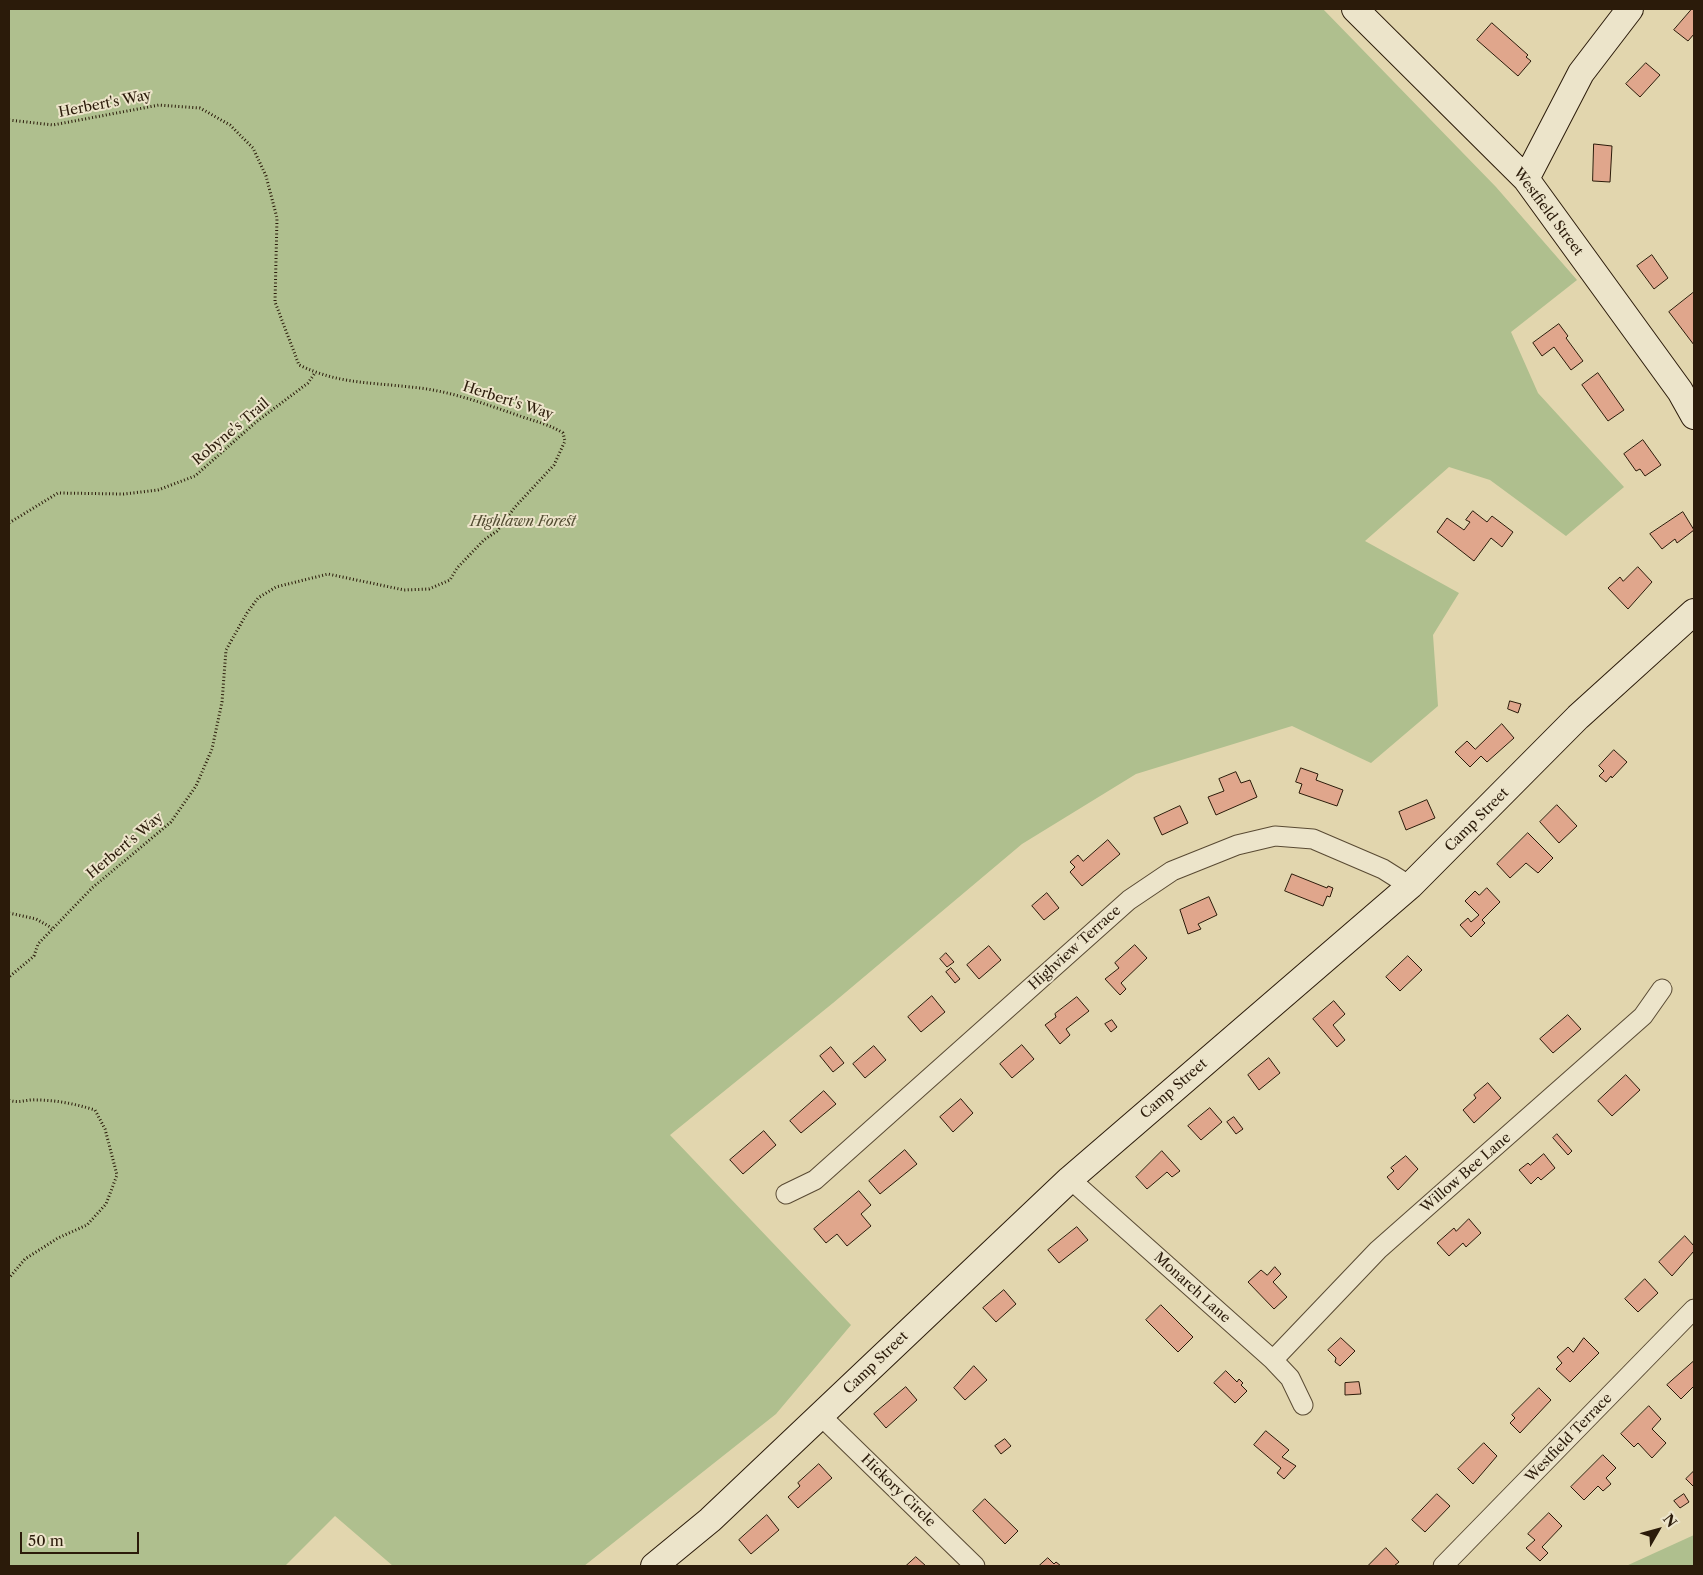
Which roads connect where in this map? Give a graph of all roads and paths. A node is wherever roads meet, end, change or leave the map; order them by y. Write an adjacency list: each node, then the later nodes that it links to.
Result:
1 (1355, 9): 4 (street, Westfield Street)
2 (1630, 9): 4 (street)
3 (9, 120): 5 (path, Herbert's Way)
4 (1526, 179): 6 (street, Westfield Street)
5 (314, 373): 7 (path, Robyne's Trail); 11 (path, Herbert's Way)
6 (1694, 416)
7 (9, 523)
8 (1694, 612): 9 (street, Camp Street)
9 (1410, 886): 15 (street, Camp Street); 16 (street, Highview Terrace)
10 (9, 913): 11 (path)
11 (53, 928): 12 (path, Herbert's Way)
12 (9, 977)
13 (1662, 989): 19 (street, Willow Bee Lane)
14 (9, 1100): 17 (path)
15 (1070, 1179): 19 (street, Monarch Lane); 21 (street, Camp Street)
16 (786, 1194)
17 (9, 1278)
18 (1694, 1309): 24 (street, Westfield Terrace)
19 (1273, 1360): 20 (street, Monarch Lane)
20 (1303, 1405)
21 (821, 1416): 22 (street, Camp Street); 23 (street, Hickory Circle)
22 (654, 1566)
23 (975, 1566)
24 (1443, 1566)

